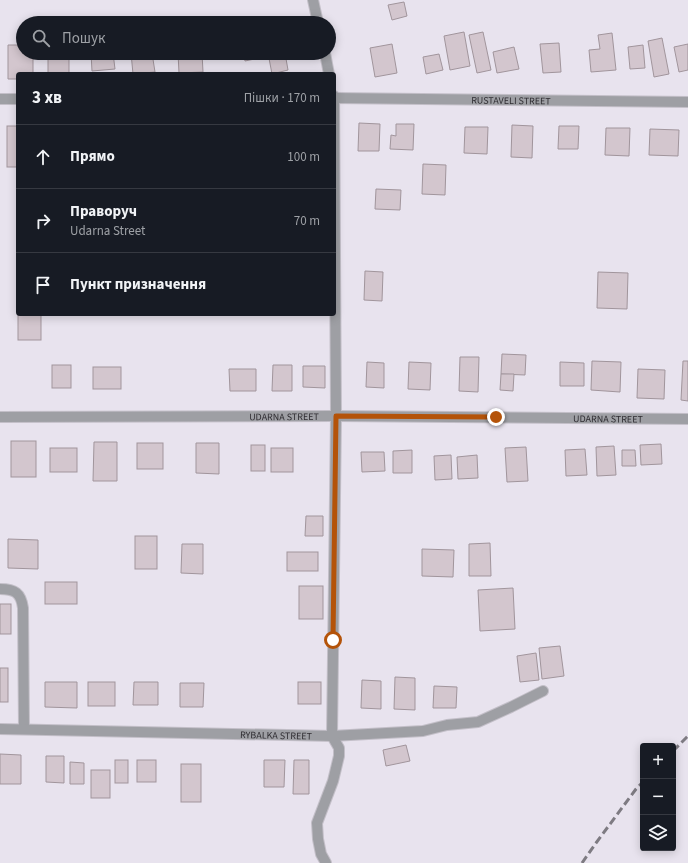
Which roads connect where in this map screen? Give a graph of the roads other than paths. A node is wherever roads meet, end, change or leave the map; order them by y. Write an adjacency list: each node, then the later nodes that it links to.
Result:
1 (313, 0): 2 (street)
2 (316, 16)
3 (326, 60): 4 (street)
4 (329, 72)
5 (336, 97): 8 (street, RUSTAVELI STREET)
6 (0, 99): 7 (street)
7 (16, 99)
8 (688, 102)
9 (335, 316): 10 (street)
10 (336, 416): 11 (street, UDARNA STREET); 12 (street, UDARNA STREET); 17 (street)
11 (0, 417)
12 (688, 419)
13 (0, 589): 16 (street)
14 (543, 691): 17 (street, RYBALKA STREET)
15 (0, 729): 16 (street, RYBALKA STREET)
16 (24, 729): 17 (street, RYBALKA STREET)
17 (332, 736): 18 (street)
18 (326, 863)

